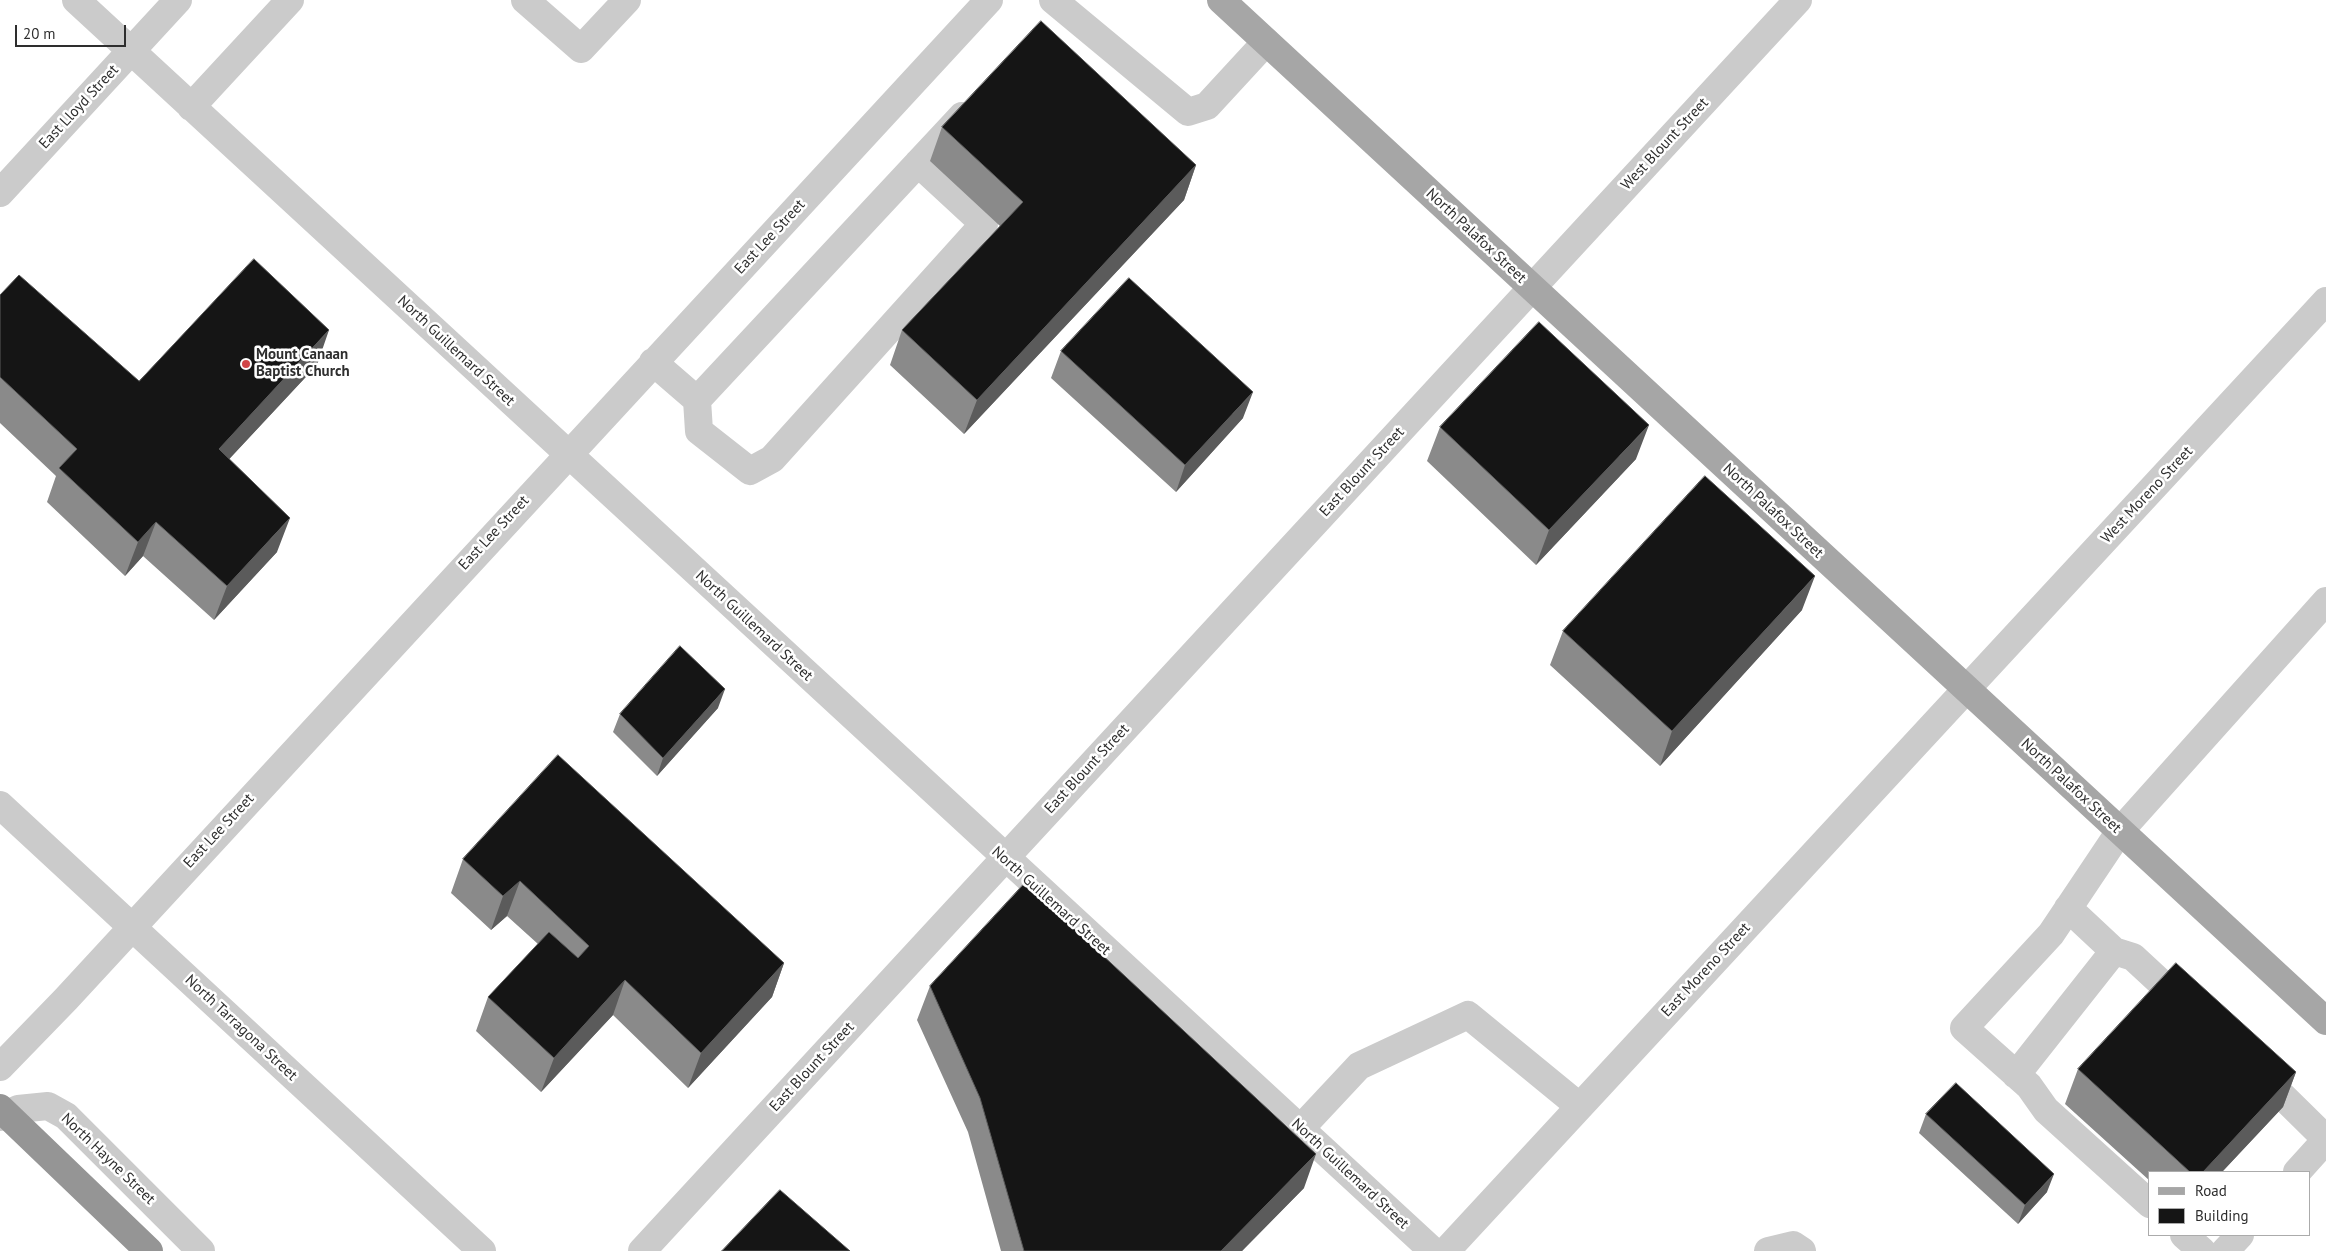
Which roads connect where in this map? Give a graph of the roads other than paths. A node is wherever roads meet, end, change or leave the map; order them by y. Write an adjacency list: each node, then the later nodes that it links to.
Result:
1 (76, 0): 12 (street, North Guillemard Street)
2 (178, 0): 12 (street, East Lloyd Street)
3 (290, 0): 14 (street)
4 (525, 0): 5 (street)
5 (627, 0)
6 (989, 0): 19 (street, East Lee Street)
7 (1221, 0): 11 (main road, North Palafox Street)
8 (1798, 0): 17 (street, West Blount Street)
9 (1057, 4): 10 (street); 11 (street)
10 (1042, 28)
11 (1266, 42): 17 (main road, North Palafox Street)
12 (130, 52): 14 (street, North Guillemard Street); 16 (street, East Lloyd Street)
13 (978, 98): 15 (street)
14 (191, 107): 21 (street, North Guillemard Street)
15 (918, 163): 20 (street); 20 (street)
16 (0, 193)
17 (1533, 289): 23 (main road, North Palafox Street); 26 (street, East Blount Street)
18 (2326, 301): 23 (street, West Moreno Street)
19 (653, 362): 20 (street); 21 (street, East Lee Street)
20 (696, 400)
21 (568, 454): 26 (street, North Guillemard Street); 28 (street, East Lee Street)
22 (2326, 602): 25 (street)
23 (1967, 690): 25 (main road, North Palafox Street); 35 (street, East Moreno Street)
24 (0, 805): 28 (street, North Tarragona Street)
25 (2120, 831): 27 (street); 30 (main road, North Palafox Street)
26 (1004, 858): 38 (street, North Guillemard Street); 47 (street, East Blount Street)
27 (2068, 908): 29 (street); 34 (street)
28 (131, 927): 33 (street, East Lee Street); 46 (street, North Tarragona Street)
29 (2114, 951): 31 (street); 34 (street)
30 (2326, 1021)
31 (2204, 1023)
32 (2240, 1056): 39 (street)
33 (0, 1068)
34 (2016, 1075): 41 (street)
35 (1579, 1106): 38 (street); 49 (street, East Moreno Street)
36 (0, 1108): 44 (highway, bridge)
37 (0, 1117): 45 (street, North Hayne Street)
38 (1301, 1128): 48 (street, North Guillemard Street)
39 (2326, 1140): 40 (street)
40 (2298, 1171)
41 (2148, 1202)
42 (2185, 1236): 52 (street)
43 (2239, 1236): 53 (street)
44 (149, 1251)
45 (201, 1251)
46 (482, 1251)
47 (642, 1251)
48 (1432, 1251)
49 (1446, 1251)
50 (1768, 1251): 51 (street)
51 (1802, 1251)
52 (2202, 1251)
53 (2225, 1251)

